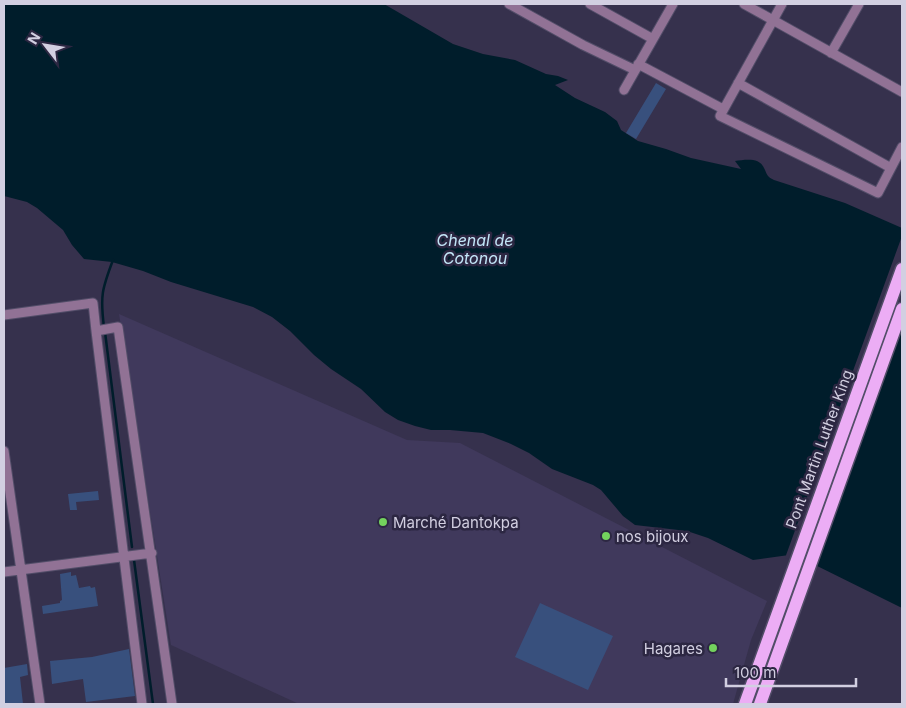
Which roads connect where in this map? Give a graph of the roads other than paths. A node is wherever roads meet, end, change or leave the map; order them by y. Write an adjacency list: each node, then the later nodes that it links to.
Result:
1 (509, 4): 10 (street)
2 (590, 4): 8 (street)
3 (673, 4): 8 (street)
4 (744, 4): 7 (street)
5 (782, 4): 7 (street)
6 (858, 4): 9 (street)
7 (773, 20): 9 (street); 11 (street)
8 (653, 39): 10 (street)
9 (831, 53): 13 (street)
10 (637, 67): 12 (street); 14 (street)
11 (738, 83): 14 (street); 16 (street)
12 (624, 90)
13 (902, 92)
14 (723, 109): 16 (street)
15 (902, 147): 16 (street)
16 (891, 168)
17 (902, 269): 29 (main road, Pont Martin Luther King)
18 (902, 309): 30 (main road, Pont Martin Luther King)
19 (4, 315): 20 (street)
20 (96, 331): 22 (street); 23 (street)
21 (4, 451): 24 (street)
22 (152, 553): 23 (street); 28 (street)
23 (124, 556): 24 (street); 27 (street)
24 (22, 569): 25 (street); 26 (street)
25 (4, 572)
26 (40, 704)
27 (142, 704)
28 (172, 704)
29 (745, 704)
30 (760, 704)

